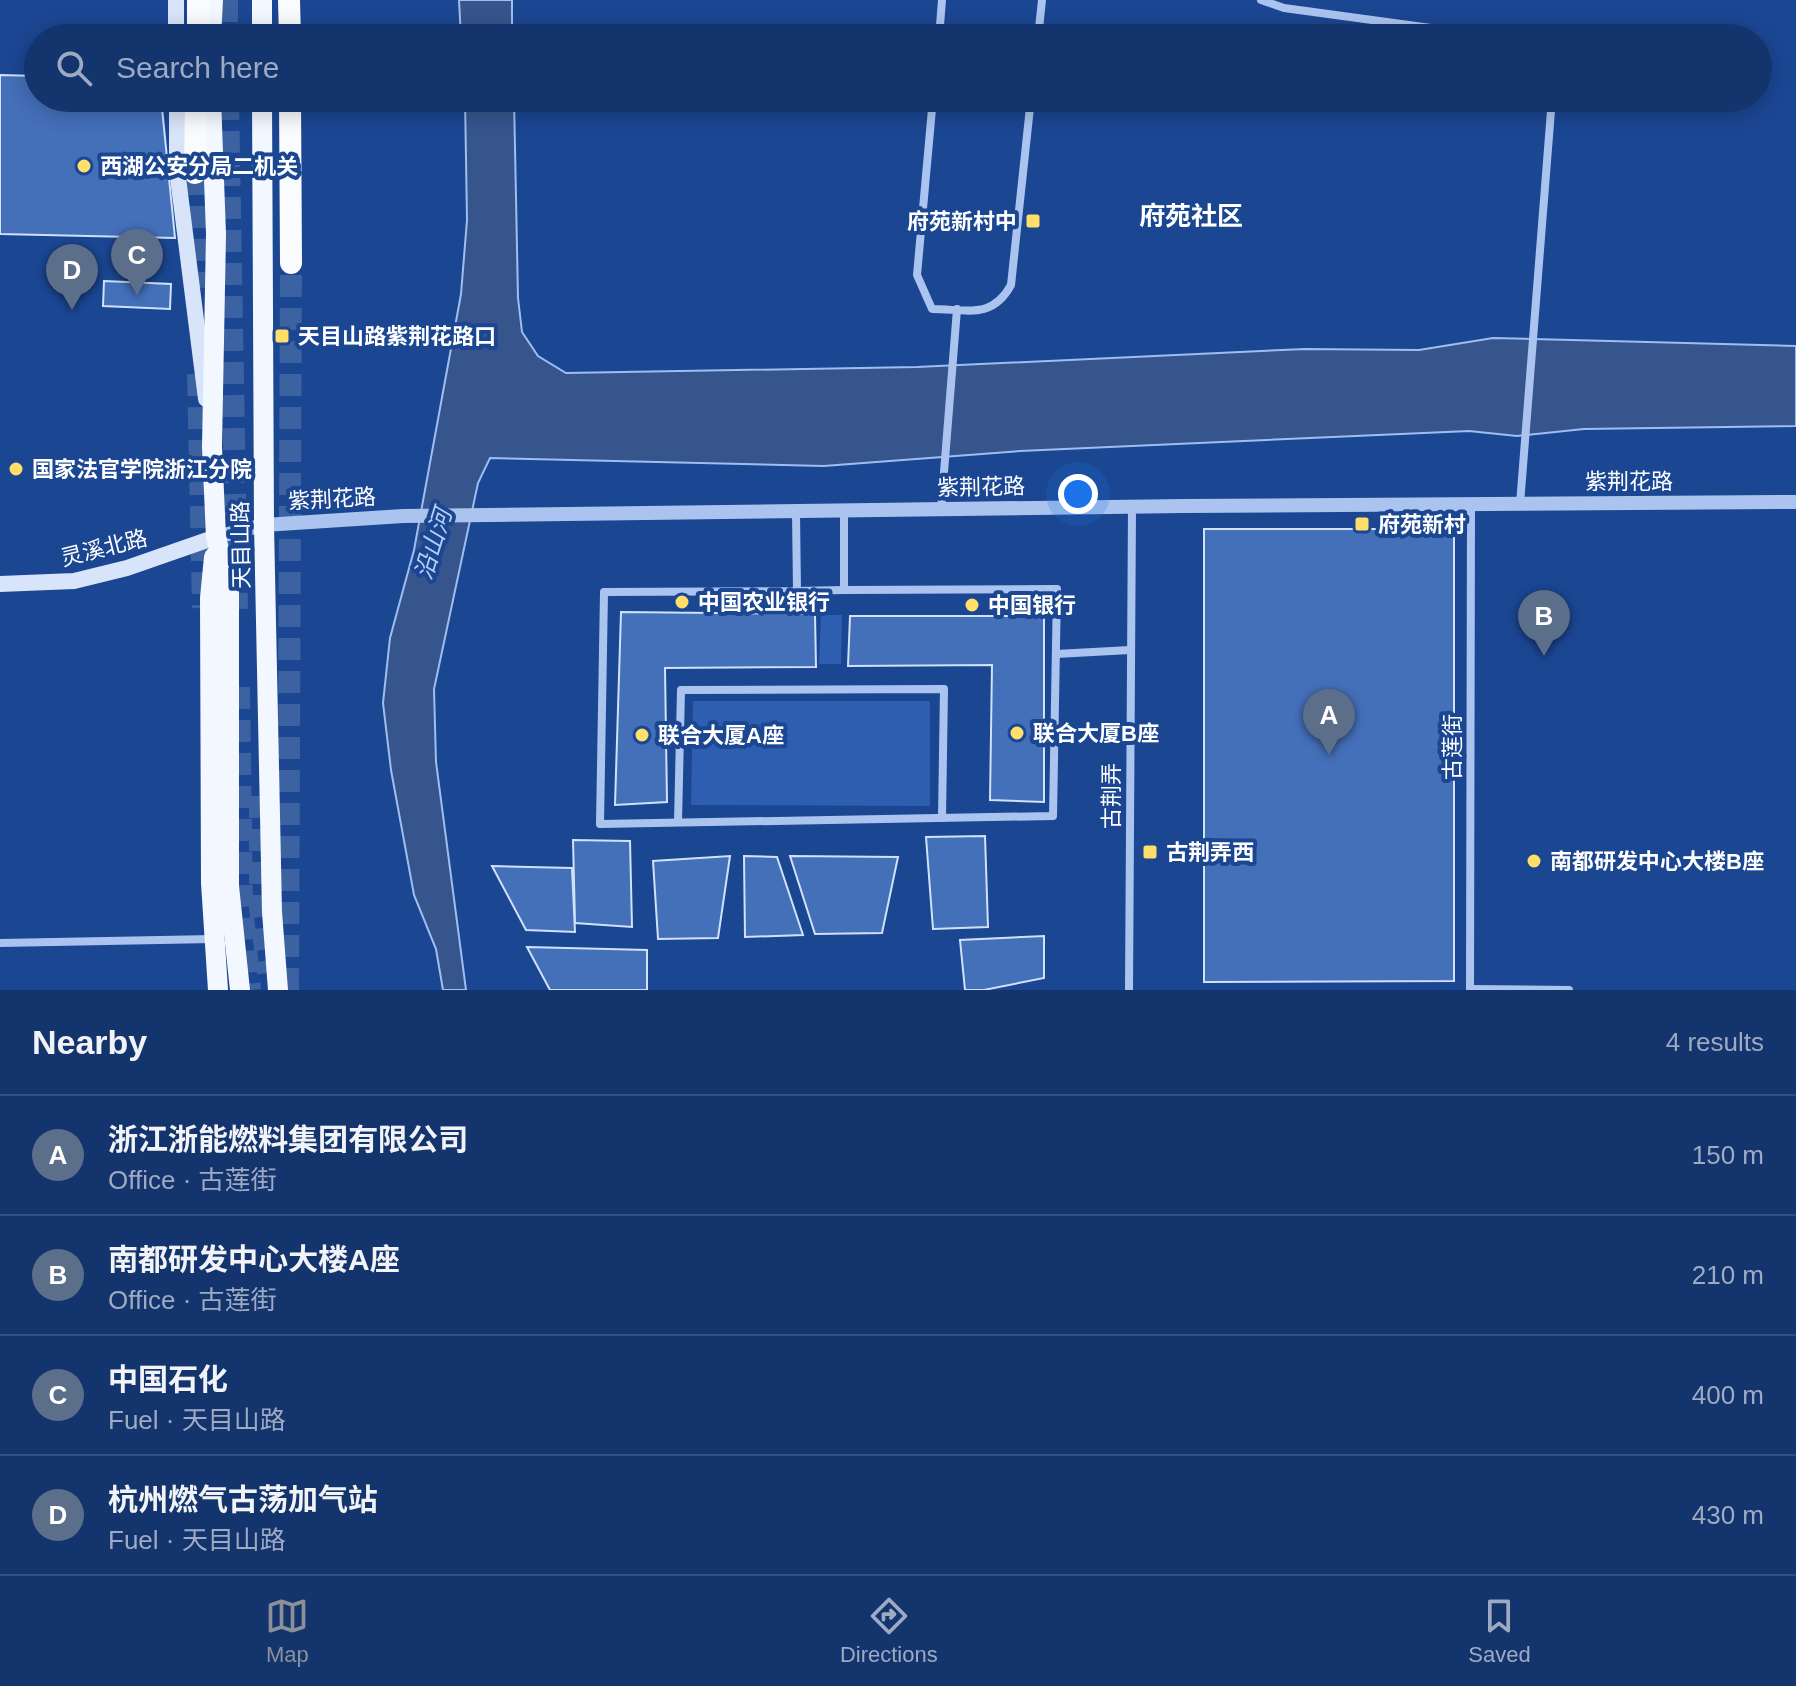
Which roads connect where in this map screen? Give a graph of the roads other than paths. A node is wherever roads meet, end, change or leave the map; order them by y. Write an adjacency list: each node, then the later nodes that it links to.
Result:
1 (176, 0): 9 (main road)
2 (198, 0): 10 (highway)
3 (213, 0): 11 (main road)
4 (262, 0): 12 (main road)
5 (289, 0): 13 (highway)
6 (942, 0): 14 (street)
7 (1042, 0): 15 (street)
8 (1261, 0): 16 (street)
9 (176, 24)
10 (198, 24)
11 (212, 24)
12 (262, 24)
13 (290, 24)
14 (940, 24)
15 (1039, 24)
16 (1401, 24)
17 (177, 112): 28 (main road, 天目山路)
18 (196, 112): 25 (highway)
19 (212, 112): 28 (main road, 天目山路)
20 (262, 112): 36 (main road, 天目山路)
21 (290, 112): 26 (highway)
22 (932, 112): 27 (street)
23 (1030, 112): 27 (street)
24 (1551, 112): 31 (street)
25 (195, 173)
26 (291, 263)
27 (957, 309): 33 (street)
28 (212, 447): 37 (main road, 天目山路)
29 (1796, 502): 31 (street, 紫荆花路)
30 (1471, 504): 31 (street, 紫荆花路); 32 (street, 紫荆花路); 51 (street, 古莲街)
31 (1520, 504)
32 (1132, 507): 33 (street, 紫荆花路); 41 (street, 古荆弄)
33 (941, 510): 34 (street, 紫荆花路)
34 (844, 512): 35 (street, 紫荆花路); 39 (street)
35 (796, 513): 36 (street, 紫荆花路); 40 (street)
36 (264, 525): 37 (street, 紫荆花路); 49 (main road, 天目山路)
37 (216, 537): 38 (main road, 灵溪北路); 45 (main road); 48 (main road, 天目山路)
38 (0, 584)
39 (844, 590): 40 (street); 42 (street)
40 (797, 591): 44 (street)
41 (1130, 650): 42 (street); 50 (street, 古荆弄)
42 (1056, 654): 43 (street)
43 (942, 818): 44 (street); 44 (street)
44 (678, 822)
45 (213, 939): 46 (street); 47 (main road)
46 (0, 943)
47 (218, 990)
48 (240, 990)
49 (278, 990)
50 (1129, 990)
51 (1470, 990): 52 (street)
52 (1569, 990)

